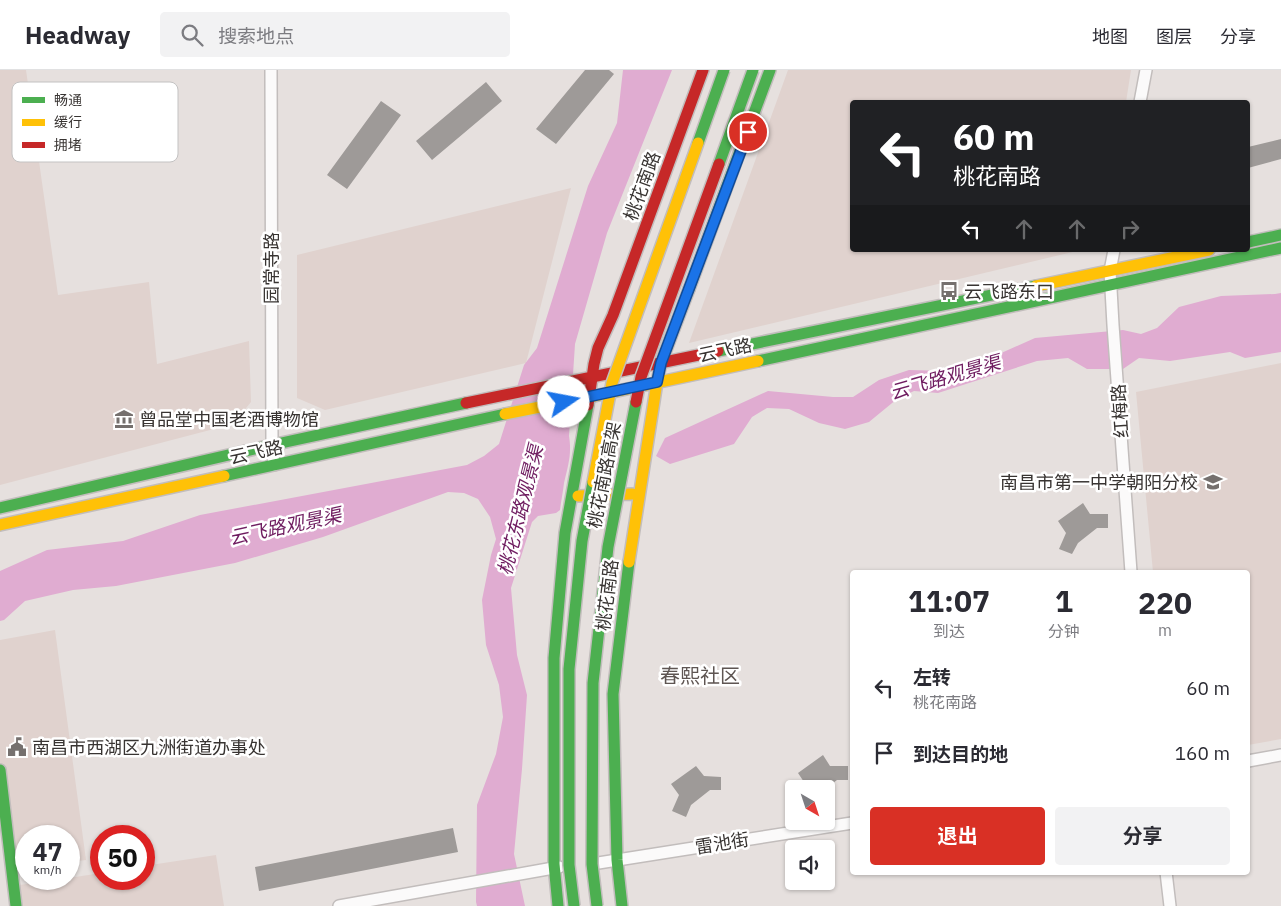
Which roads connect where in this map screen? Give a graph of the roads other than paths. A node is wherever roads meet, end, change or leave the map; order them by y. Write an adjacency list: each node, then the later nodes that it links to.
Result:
1 (271, 70): 21 (street, 园常寺路)
2 (703, 70): 15 (main road, 桃花南路)
3 (724, 70): 34 (main road, 桃花南路高架, bridge)
4 (752, 70): 33 (main road, 桃花南路高架, bridge)
5 (770, 70): 16 (main road, 桃花南路)
6 (1146, 70): 7 (street)
7 (1140, 100)
8 (1281, 235): 9 (main road)
9 (1250, 242)
10 (1281, 248): 14 (main road, 云飞路)
11 (1114, 252): 13 (street, 红梅路)
12 (1200, 252): 13 (main road, 云飞路)
13 (1110, 271): 14 (street, 红梅路); 17 (main road, 云飞路)
14 (1111, 284): 19 (main road, 云飞路); 27 (street, 红梅路)
15 (613, 315): 16 (main road); 18 (main road, 桃花南路)
16 (678, 319): 17 (main road, 桃花南路)
17 (661, 363): 18 (main road, 云飞路); 19 (main road, 桃花南路)
18 (587, 378): 20 (main road, 桃花南路); 21 (main road, 云飞路)
19 (657, 382): 20 (main road, 云飞路); 23 (main road, 桃花南路)
20 (585, 398): 22 (main road, 云飞路); 24 (main road, 桃花南路)
21 (272, 444): 22 (street, 园常寺路); 25 (main road, 云飞路)
22 (274, 466): 26 (main road, 云飞路)
23 (640, 493): 24 (main road); 32 (main road, 桃花南路)
24 (572, 497): 35 (main road, 桃花南路)
25 (0, 508)
26 (0, 525)
27 (1131, 570)
28 (1281, 755): 29 (street)
29 (1250, 761)
30 (0, 770): 37 (main road)
31 (850, 823): 32 (street, 雷池街)
32 (617, 860): 33 (street, 雷池街); 42 (main road, 桃花南路)
33 (592, 864): 41 (main road, 桃花南路高架, bridge)
34 (569, 865): 35 (street); 40 (main road, 桃花南路高架, bridge)
35 (554, 868): 38 (street); 39 (main road, 桃花南路)
36 (1166, 875): 43 (street)
37 (16, 906)
38 (339, 906)
39 (558, 906)
40 (574, 906)
41 (597, 906)
42 (622, 906)
43 (1170, 906)

